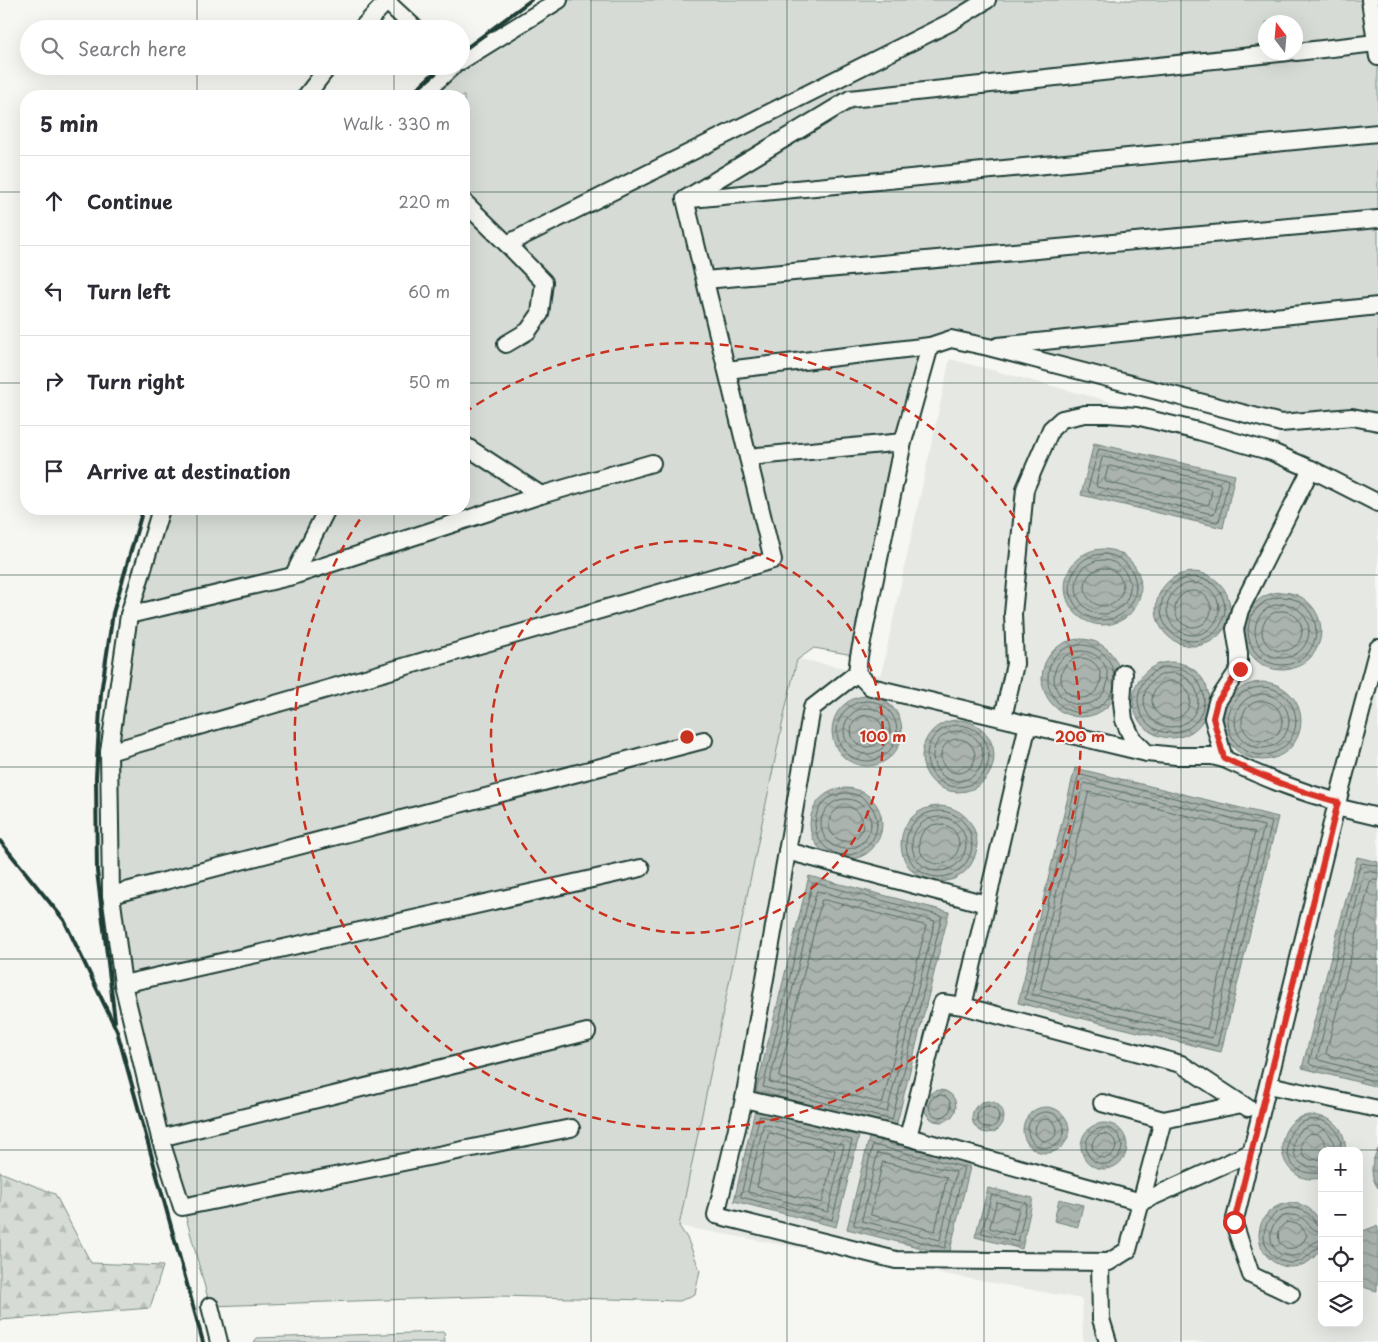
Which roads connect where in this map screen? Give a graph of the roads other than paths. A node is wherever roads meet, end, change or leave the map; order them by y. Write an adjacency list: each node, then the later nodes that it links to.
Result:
1 (559, 0): 9 (street)
2 (987, 0): 19 (street)
3 (1370, 0): 7 (street)
4 (387, 1): 5 (street); 6 (street)
5 (369, 20)
6 (407, 20)
7 (1377, 50): 8 (street)
8 (1303, 52)
9 (470, 55)
10 (1258, 55): 16 (street)
11 (322, 75): 13 (street)
12 (432, 75): 14 (street)
13 (311, 90)
14 (424, 90)
15 (1378, 134): 16 (street)
16 (685, 199): 20 (street)
17 (470, 212): 19 (street)
18 (1378, 220): 20 (street)
19 (507, 244): 22 (street)
20 (705, 280): 25 (street)
21 (1378, 306): 24 (street)
22 (506, 344)
23 (930, 346): 24 (street); 25 (street); 27 (street)
24 (988, 347): 26 (street)
25 (727, 370): 29 (street)
26 (1378, 422)
27 (903, 442): 29 (street); 39 (street)
28 (470, 449): 32 (street)
29 (748, 457): 44 (street)
30 (652, 464): 32 (street)
31 (1311, 468): 33 (street); 41 (street); 46 (street)
32 (540, 495): 36 (street)
33 (1378, 502)
34 (159, 515): 37 (street)
35 (325, 515): 36 (street)
36 (293, 576): 37 (street)
37 (128, 615): 44 (street)
38 (1378, 648): 47 (street)
39 (857, 673): 41 (street); 49 (street)
40 (1124, 673): 45 (street)
41 (1003, 718): 42 (street)
42 (1028, 724): 45 (street); 52 (street)
43 (704, 740): 51 (street)
44 (109, 752): 51 (street)
45 (1147, 753): 46 (street)
46 (1224, 758): 47 (street)
47 (1337, 804): 48 (street); 56 (street)
48 (1378, 817)
49 (787, 851): 52 (street); 57 (street)
50 (641, 868): 53 (street)
51 (111, 895): 53 (street)
52 (986, 904): 54 (street)
53 (123, 984): 65 (street)
54 (963, 1006): 59 (street); 64 (street)
55 (587, 1032): 65 (street)
56 (1269, 1085): 60 (street); 61 (street)
57 (744, 1099): 64 (street); 68 (street)
58 (1102, 1103): 62 (street)
59 (1242, 1104): 61 (street); 62 (street)
60 (1378, 1109)
61 (1261, 1116): 66 (street)
62 (1163, 1120): 67 (street)
63 (571, 1128): 65 (street)
64 (908, 1137): 67 (street)
65 (160, 1138)
66 (1252, 1152): 67 (street); 69 (street)
67 (1141, 1202): 68 (street)
68 (1100, 1262): 72 (street)
69 (1291, 1294)
70 (210, 1306): 71 (street)
71 (219, 1342)
72 (1108, 1342)

